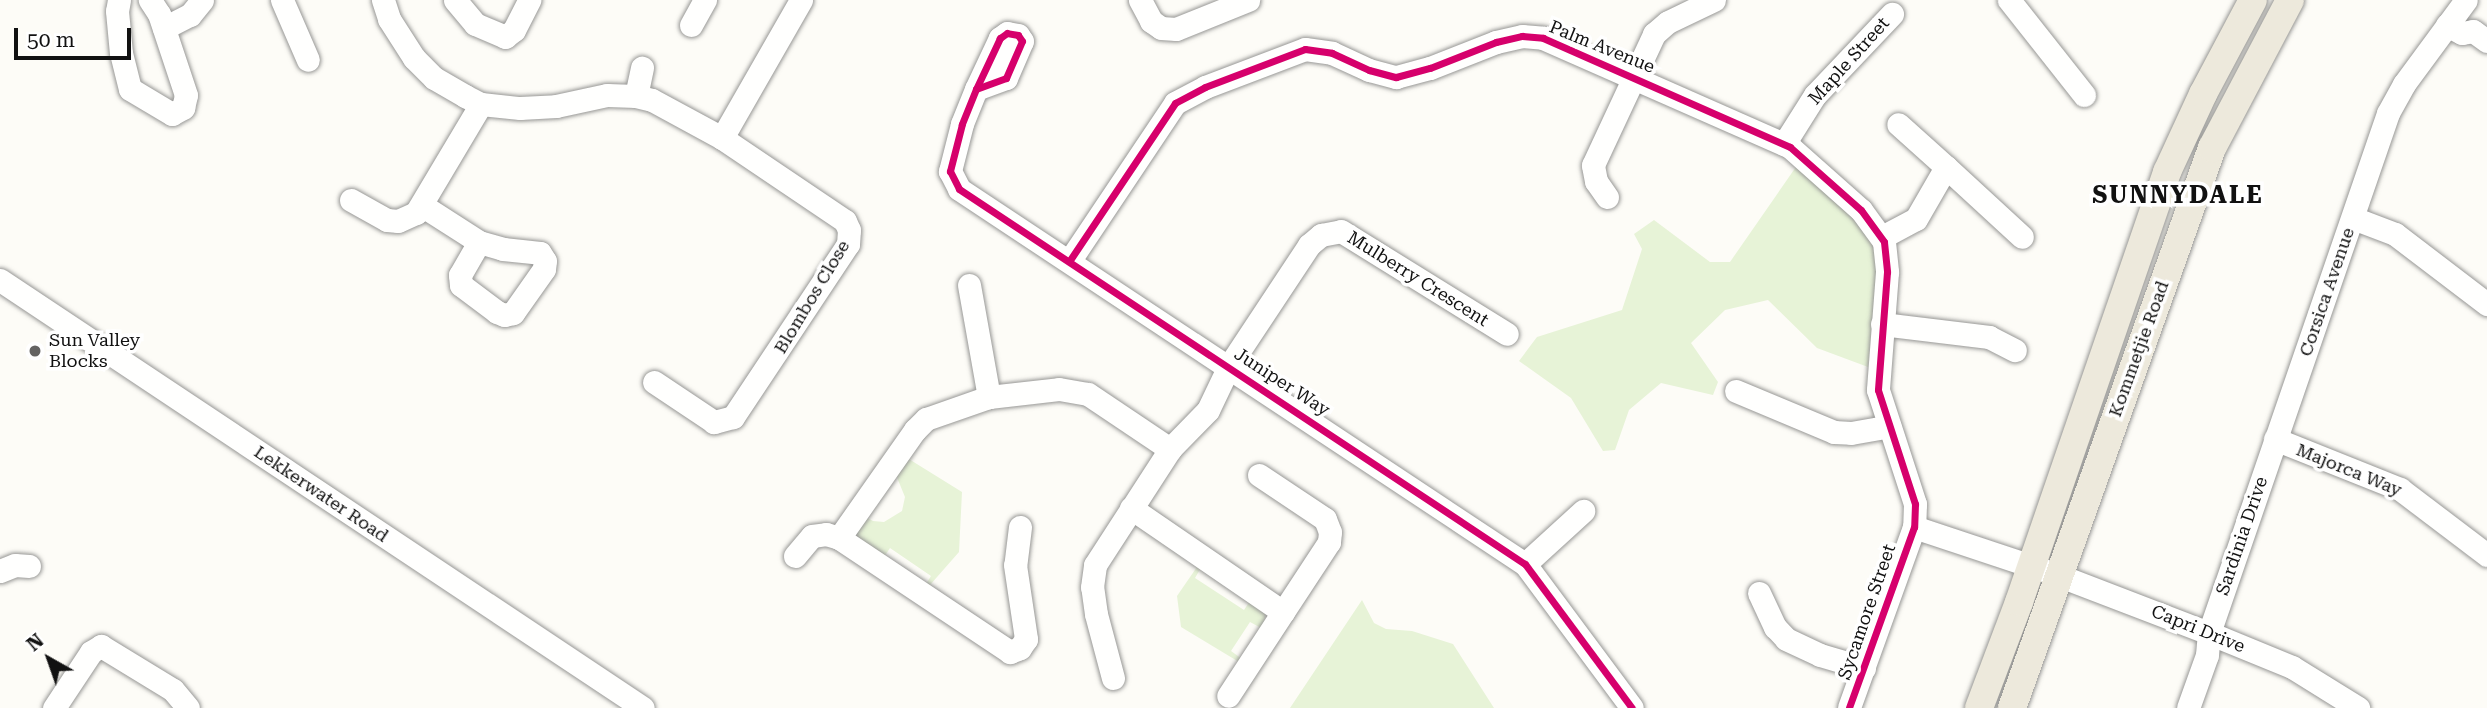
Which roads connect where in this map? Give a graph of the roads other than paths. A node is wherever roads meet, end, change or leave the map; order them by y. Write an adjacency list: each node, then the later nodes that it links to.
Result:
1 (119, 0): 19 (street)
2 (150, 0): 19 (street)
3 (202, 0): 19 (street)
4 (282, 0): 23 (street)
5 (383, 0): 29 (street)
6 (455, 0): 7 (street)
7 (529, 0)
8 (705, 0): 18 (street)
9 (801, 0): 31 (street)
10 (1140, 0): 11 (street)
11 (1248, 0)
12 (1714, 0): 25 (street)
13 (2009, 0): 27 (street)
14 (2253, 0): 65 (main road, Kommetjie Road)
15 (2290, 0): 67 (main road, Kommetjie Road)
16 (2466, 0): 20 (street)
17 (1892, 14): 32 (street, Maple Street)
18 (691, 25)
19 (164, 27)
20 (2455, 29): 21 (street); 22 (street); 37 (street)
21 (2487, 41)
22 (2487, 54)
23 (308, 60)
24 (642, 68): 28 (street)
25 (1632, 75): 32 (street, Palm Avenue); 34 (street); 41 (street, Palm Avenue)
26 (976, 89): 41 (street, Juniper Way)
27 (2084, 95)
28 (636, 96): 29 (street); 31 (street)
29 (481, 104): 36 (street)
30 (1898, 124): 33 (street)
31 (722, 138): 49 (street, Blombos Close)
32 (1784, 144): 38 (street, Palm Avenue)
33 (1946, 167): 38 (street); 39 (street)
34 (1607, 197)
35 (351, 200): 36 (street)
36 (423, 206): 40 (street)
37 (2353, 218): 44 (street, Corsica Avenue); 53 (street, Corsica Avenue)
38 (1882, 237): 45 (street)
39 (2022, 237)
40 (479, 242)
41 (1070, 260): 48 (street, Juniper Way)
42 (0, 280): 76 (street, Lekkerwater Road)
43 (969, 285): 51 (street)
44 (2487, 304)
45 (1882, 324): 47 (street); 52 (street)
46 (1507, 334): 48 (street, Mulberry Crescent)
47 (2015, 350)
48 (1229, 366): 54 (street, Mulberry Crescent); 63 (street, Juniper Way)
49 (654, 382)
50 (1736, 391): 52 (street)
51 (989, 397): 54 (street); 60 (street)
52 (1889, 426): 59 (street)
53 (2275, 439): 61 (street, Majorca Way); 70 (street, Sardinia Drive)
54 (1170, 449): 56 (street, Mulberry Crescent)
55 (1259, 475): 69 (street)
56 (1131, 508): 69 (street); 72 (street, Mulberry Crescent)
57 (1583, 511): 63 (street)
58 (1020, 527): 60 (street)
59 (1913, 527): 65 (street); 71 (street, Sycamore Street)
60 (839, 538): 62 (street)
61 (2487, 555)
62 (795, 556)
63 (1525, 564): 77 (street, Juniper Way)
64 (29, 566): 66 (street)
65 (2030, 566): 67 (street, Capri Drive); 79 (main road, Kommetjie Road)
66 (0, 571)
67 (2058, 575): 70 (street, Capri Drive); 80 (main road, Kommetjie Road)
68 (1759, 593): 71 (street)
69 (1283, 612): 73 (street)
70 (2209, 633): 81 (street, Sardinia Drive); 82 (street, Capri Drive)
71 (1864, 668): 78 (street, Sycamore Street)
72 (1113, 678)
73 (1228, 696)
74 (54, 708): 75 (street)
75 (188, 708)
76 (643, 708)
77 (1632, 708)
78 (1849, 708)
79 (1979, 708)
80 (2012, 708)
81 (2188, 708)
82 (2358, 708)

